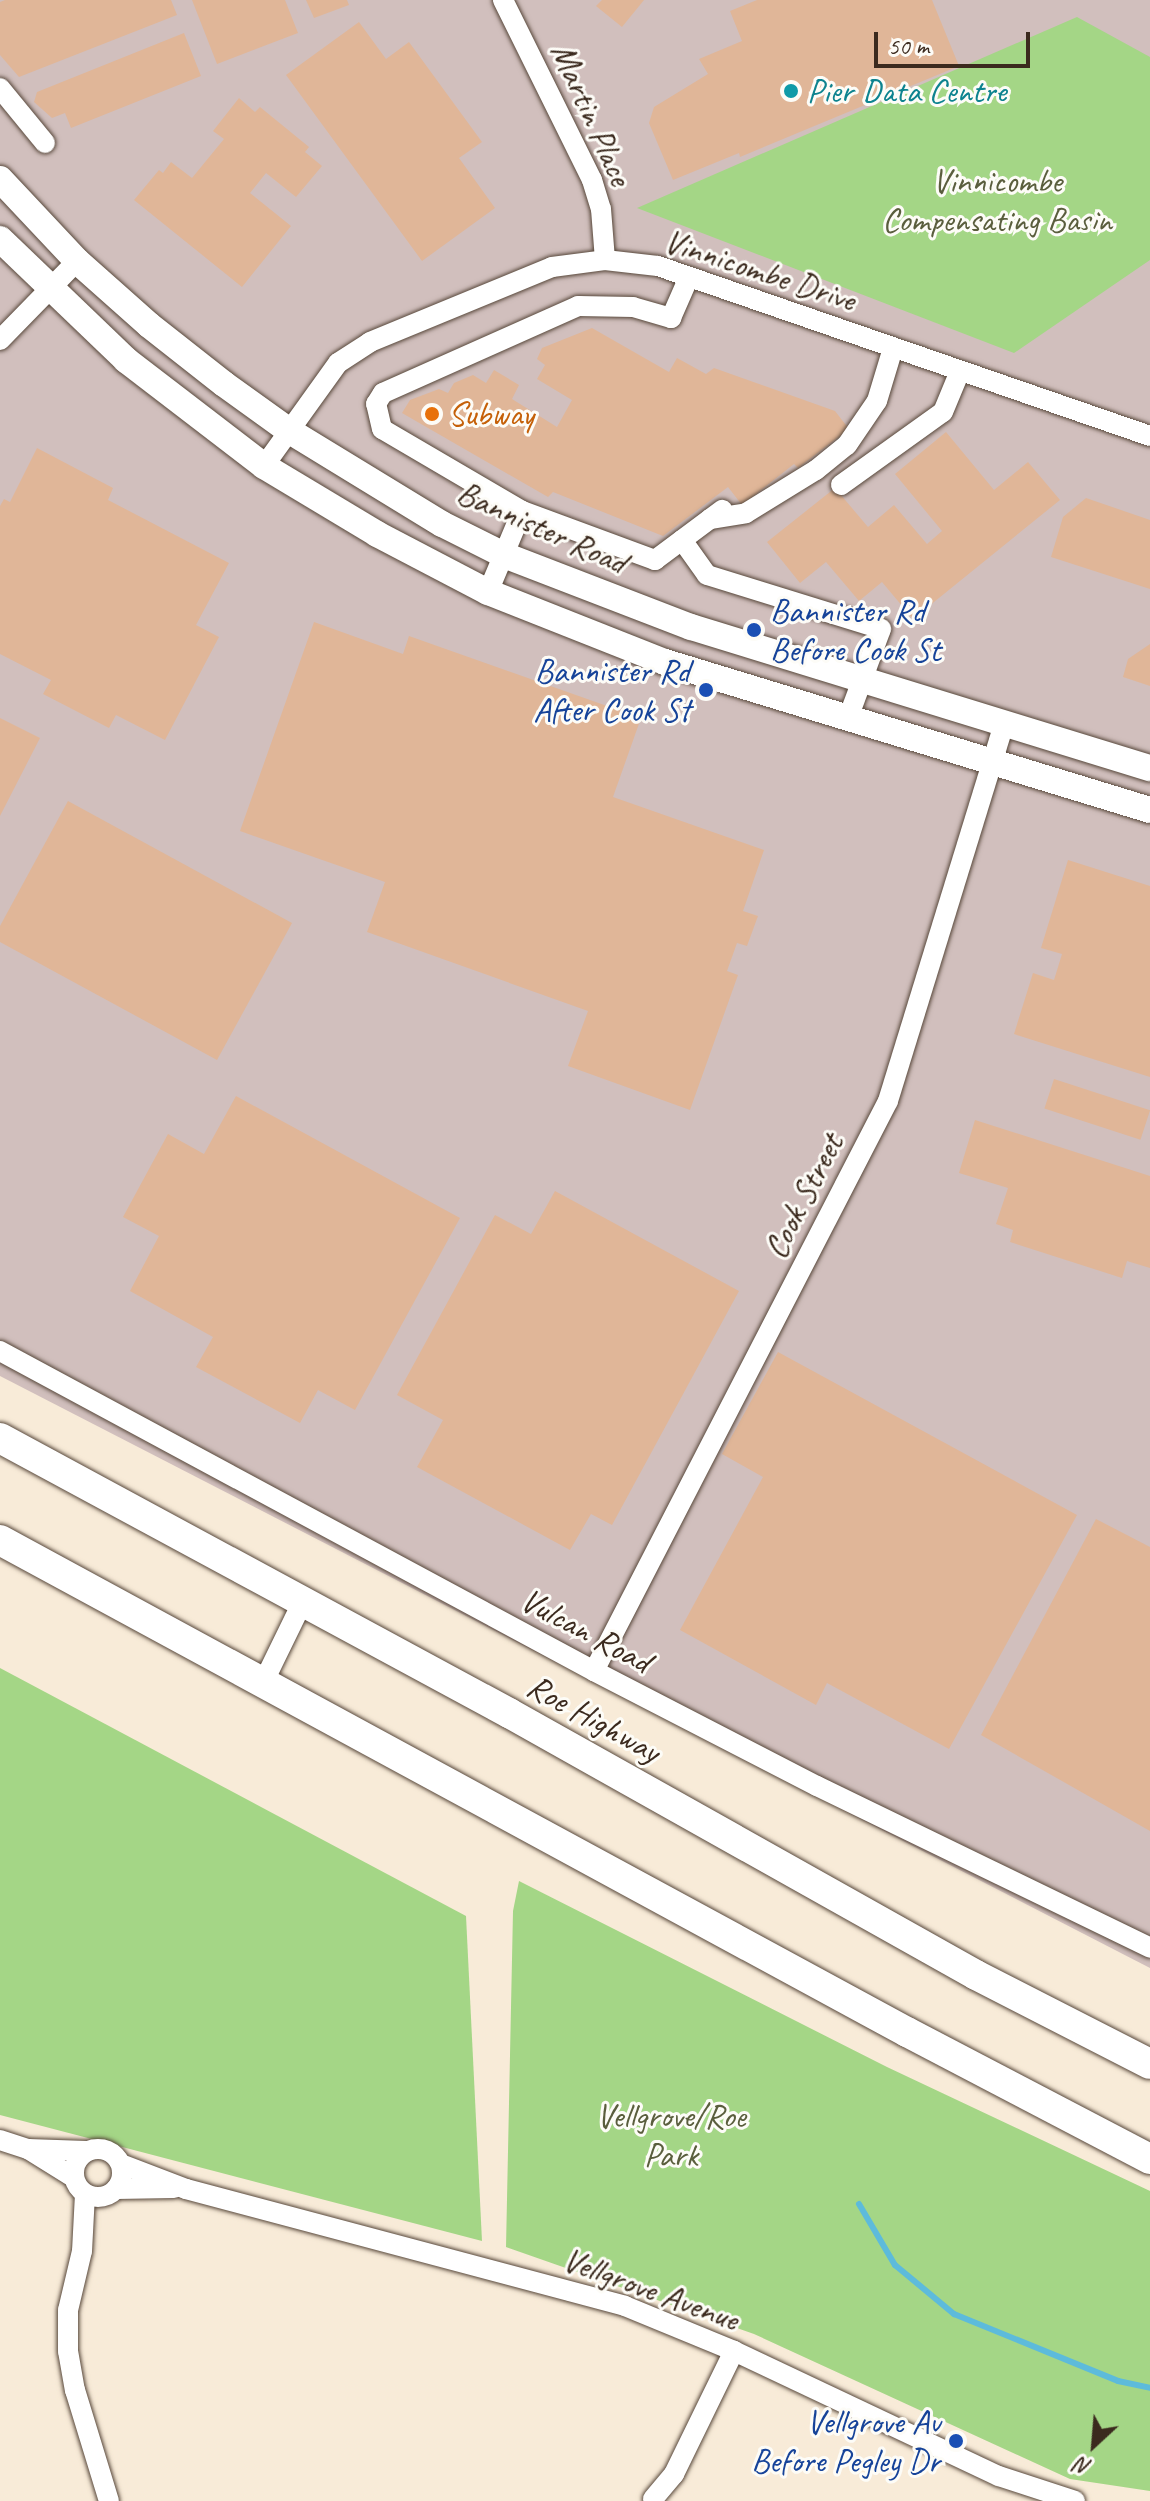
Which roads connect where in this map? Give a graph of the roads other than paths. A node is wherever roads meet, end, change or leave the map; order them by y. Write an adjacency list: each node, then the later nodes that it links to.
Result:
1 (503, 0): 6 (street, Martin Place)
2 (0, 88): 3 (street)
3 (45, 143)
4 (0, 179): 7 (main road, Bannister Road)
5 (0, 239): 9 (main road)
6 (605, 260): 8 (street, Vinnicombe Drive); 13 (street, Vinnicombe Drive)
7 (77, 261): 9 (street); 13 (main road, Bannister Road)
8 (689, 277): 11 (street, Vinnicombe Drive); 17 (street)
9 (49, 290): 10 (street); 15 (main road)
10 (0, 340)
11 (893, 348): 12 (street, Vinnicombe Drive); 18 (street)
12 (960, 371): 14 (street, Vinnicombe Drive); 16 (street)
13 (288, 430): 15 (street, Vinnicombe Drive); 19 (main road, Bannister Road)
14 (1150, 436)
15 (264, 466): 20 (main road)
16 (841, 485)
17 (522, 511): 18 (street); 19 (street)
18 (682, 540): 21 (street)
19 (504, 555): 20 (street); 21 (main road, Bannister Road)
20 (488, 592): 22 (main road)
21 (863, 680): 22 (street); 23 (main road, Bannister Road)
22 (848, 718): 24 (main road)
23 (1004, 723): 24 (street, Cook Street); 25 (main road, Bannister Road)
24 (992, 762): 26 (main road); 31 (street, Cook Street)
25 (1150, 768)
26 (1150, 810)
27 (0, 1351): 31 (street, Vulcan Road)
28 (0, 1438): 30 (highway, Roe Highway)
29 (0, 1540): 32 (highway)
30 (302, 1603): 32 (street); 34 (highway, Roe Highway)
31 (594, 1671): 33 (street, Vulcan Road)
32 (263, 1683): 38 (highway)
33 (1150, 1948)
34 (1150, 2064)
35 (0, 2140): 36 (street, Vellgrove Avenue)
36 (28, 2149): 37 (street, Vellgrove Avenue); 40 (street, Vellgrove Avenue)
37 (86, 2151): 39 (street, Vellgrove Avenue); 40 (street)
38 (1150, 2159)
39 (121, 2164): 41 (street, Vellgrove Avenue); 42 (street)
40 (79, 2185): 42 (street, Vellgrove Avenue); 43 (street)
41 (186, 2189): 42 (street, Vellgrove Avenue); 44 (street, Vellgrove Avenue)
42 (112, 2192): 43 (street)
43 (82, 2251): 47 (street)
44 (734, 2351): 45 (street); 46 (street, Vellgrove Avenue)
45 (653, 2499)
46 (1061, 2499)
47 (109, 2501)

